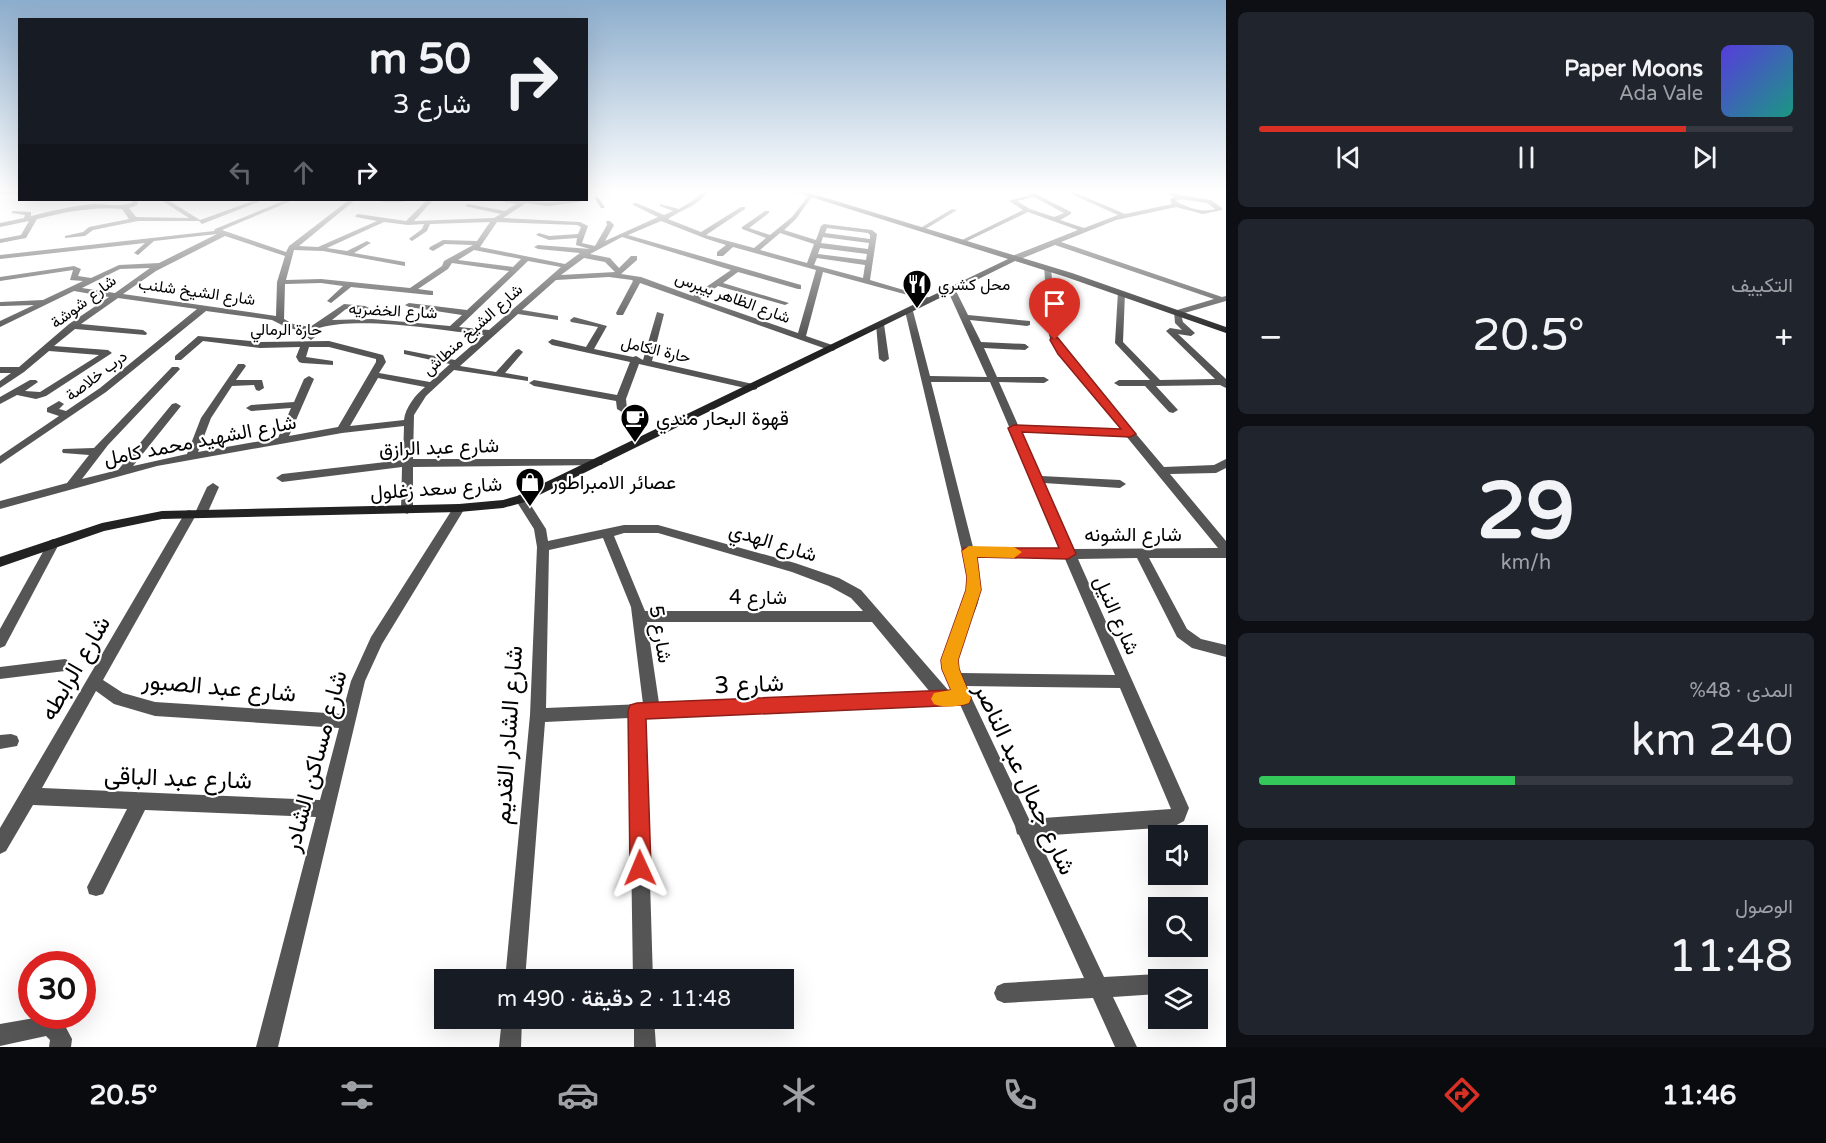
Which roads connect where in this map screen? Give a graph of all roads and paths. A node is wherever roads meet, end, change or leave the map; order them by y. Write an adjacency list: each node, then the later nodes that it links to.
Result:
1 (162, 239): 20 (street)
2 (207, 239): 52 (street, شارع شوشة)
3 (240, 239): 40 (street)
4 (303, 239): 29 (street)
5 (346, 239): 33 (street)
6 (482, 239): 27 (street)
7 (580, 239): 31 (street)
8 (600, 239): 31 (street)
9 (613, 239): 31 (street, شارع الشيخ منطاش)
10 (634, 239): 57 (street)
11 (714, 239): 25 (street)
12 (770, 239): 35 (street)
13 (803, 239): 26 (street)
14 (820, 239): 26 (street)
15 (849, 239): 21 (street)
16 (872, 239): 21 (street)
17 (950, 239): 22 (street)
18 (968, 239): 22 (street)
19 (1062, 239): 23 (street, شارع سعد زغلول)
20 (152, 240): 37 (street); 38 (street)
21 (872, 242): 36 (street)
22 (961, 242): 47 (street)
23 (1054, 242): 47 (street, شارع سعد زغلول); 77 (street)
24 (367, 243): 42 (street)
25 (732, 244): 35 (street); 39 (street)
26 (818, 244): 36 (street); 41 (street)
27 (477, 245): 30 (street); 45 (street); 49 (street)
28 (538, 247): 31 (street)
29 (292, 248): 33 (street); 40 (street)
30 (433, 249)
31 (591, 250): 53 (street, شارع الشيخ منطاش); 59 (street)
32 (783, 250): 44 (street)
33 (323, 251): 42 (street)
34 (394, 251): 48 (street)
35 (755, 251): 44 (street)
36 (871, 252): 50 (street)
37 (41, 253): 43 (street); 60 (street)
38 (138, 253)
39 (720, 254)
40 (288, 255): 66 (street)
41 (813, 255): 50 (street); 54 (street)
42 (347, 256): 48 (street)
43 (0, 257)
44 (777, 257): 54 (street)
45 (527, 258): 53 (street); 58 (street)
46 (634, 258): 59 (street)
47 (1015, 258): 56 (street); 71 (street, شارع سعد زغلول)
48 (383, 261): 51 (street)
49 (453, 261): 58 (street); 72 (street)
50 (869, 263): 65 (street)
51 (402, 264)
52 (157, 265): 64 (street); 76 (street, شارع شوشة)
53 (566, 266): 61 (street, شارع الشيخ منطاش)
54 (810, 266): 55 (street)
55 (820, 268): 65 (street); 110 (street)
56 (1047, 268): 75 (street); 156 (street)
57 (737, 269): 67 (street); 69 (street)
58 (515, 270): 90 (street)
59 (617, 273): 61 (street, شارع الظاهر بيبرس); 63 (street, شارع الظاهر بيبرس)
60 (31, 274): 62 (street); 64 (street)
61 (552, 278): 88 (street, شارع الشيخ منطاش)
62 (0, 279)
63 (638, 279): 78 (street, شارع الظاهر بيبرس); 91 (street)
64 (92, 280): 70 (street)
65 (866, 281): 79 (street)
66 (281, 282): 68 (street); 97 (street)
67 (716, 284): 78 (street); 83 (street)
68 (348, 285): 72 (street); 81 (street)
69 (798, 287)
70 (74, 289): 76 (street, شارع الشيخ شلنب); 80 (street)
71 (951, 289): 79 (street, شارع سعد زغلول); 95 (street, شارع النيل)
72 (411, 291): 74 (street)
73 (32, 293): 82 (street)
74 (430, 293)
75 (1121, 293): 92 (street); 137 (street)
76 (116, 294): 86 (street, شارع الشيخ شلنب); 103 (street, شارع شوشة)
77 (1224, 298): 92 (street)
78 (694, 299): 110 (street, شارع الظاهر بيبرس)
79 (930, 299): 89 (street, شارع سعد زغلول)
80 (47, 301): 82 (street); 101 (street)
81 (331, 301)
82 (23, 303): 84 (street)
83 (785, 303)
84 (3, 304)
85 (409, 304): 90 (street)
86 (204, 307): 97 (street, شارع الشيخ شلنب); 152 (street, درب خلاصة)
87 (365, 308): 99 (street)
88 (514, 311): 96 (street); 109 (street, شارع الشيخ منطاش)
89 (909, 311): 102 (street, شارع سعد زغلول); 133 (street, شارع جمال عبد الناصر)
90 (469, 313): 105 (street)
91 (620, 313)
92 (1177, 313): 107 (street); 139 (street)
93 (660, 314): 123 (street)
94 (609, 316): 104 (street)
95 (964, 317): 100 (street); 113 (street, شارع النيل)
96 (555, 318)
97 (280, 319): 106 (street, شارع الشيخ شلنب)
98 (574, 320): 104 (street)
99 (324, 322): 105 (street, شارع الخضريه); 106 (street, شارع الخضريه)
100 (1027, 323)
101 (0, 324)
102 (880, 324): 116 (street, شارع سعد زغلول); 121 (street)
103 (72, 326): 108 (street); 115 (street, شارع شوشة)
104 (603, 326): 117 (street)
105 (452, 329): 109 (street, شارع الخضريه)
106 (312, 330): 112 (street)
107 (1226, 330)
108 (143, 333)
109 (489, 333): 125 (street, شارع الشيخ منطاش)
110 (801, 337): 116 (street, شارع الظاهر بيبرس)
111 (552, 342): 117 (street, حارة الكامل)
112 (307, 345): 120 (street, حارة الرمالي); 124 (street); 131 (street, حارة الرمالي)
113 (978, 345): 114 (street); 134 (street, شارع النيل)
114 (1024, 347)
115 (47, 348): 129 (street, شارع شوشة); 145 (street)
116 (832, 348): 143 (street, شارع سعد زغلول)
117 (589, 349): 122 (street, حارة الكامل)
118 (407, 352): 125 (street)
119 (519, 352): 130 (street)
120 (178, 358)
121 (884, 359)
122 (636, 360): 123 (street, حارة الكامل); 130 (street)
123 (647, 362): 143 (street, حارة الكامل)
124 (330, 363)
125 (454, 365): 130 (street); 141 (street, شارع الشيخ منطاش)
126 (241, 366): 140 (street)
127 (175, 369): 159 (street)
128 (0, 370): 129 (street)
129 (21, 370): 142 (street, شارع شوشة)
130 (498, 375)
131 (373, 376): 141 (street); 155 (street)
132 (309, 379): 148 (street)
133 (927, 379): 134 (street); 180 (street, شارع جمال عبد الناصر)
134 (993, 380): 135 (street); 154 (street, شارع النيل)
135 (1044, 381)
136 (33, 382): 145 (street)
137 (1152, 382): 138 (street); 139 (street); 151 (street)
138 (1119, 383)
139 (1225, 383)
140 (229, 384): 144 (street); 160 (street)
141 (432, 385): 153 (street, شارع الشيخ منطاش)
142 (0, 386)
143 (754, 387): 163 (street, شارع سعد زغلول)
144 (259, 388)
145 (16, 392): 146 (street)
146 (0, 401)
147 (59, 404): 152 (street)
148 (297, 405): 150 (street); 157 (street)
149 (176, 406): 165 (street)
150 (251, 408)
151 (1173, 410)
152 (68, 415): 161 (street, درب خلاصة)
153 (409, 422): 155 (street, شارع الشهيد محمد كامل); 162 (street, شارع الشيخ منطاش)
154 (1014, 428): 156 (street); 168 (street, شارع النيل)
155 (342, 430): 157 (street, شارع الشهيد محمد كامل)
156 (1130, 434): 166 (street)
157 (282, 441): 160 (street, شارع الشهيد محمد كامل)
158 (67, 452): 159 (street)
159 (98, 452): 170 (street)
160 (191, 458): 165 (street, شارع الشهيد محمد كامل)
161 (0, 461)
162 (408, 463): 163 (street, شارع عبد الرازق); 167 (street, شارع عبد الرازق); 175 (street, شارع الشيخ منطاش)
163 (598, 463): 172 (street, شارع سعد زغلول)
164 (1226, 463): 166 (street)
165 (123, 471): 170 (street, شارع الشهيد محمد كامل)
166 (1161, 471): 181 (street)
167 (282, 478)
168 (1036, 479): 169 (street); 182 (street, شارع النيل)
169 (1120, 484)
170 (71, 486): 173 (street, شارع الشهيد محمد كامل)
171 (213, 487): 176 (street, شارع الرابطه)
172 (521, 499): 174 (street, شارع سعد زغلول); 179 (street, شارع الشادر القديم)
173 (0, 505)
174 (459, 508): 175 (street, شارع سعد زغلول); 198 (street, شارع مساكن الشادر)
175 (407, 510): 176 (street, شارع سعد زغلول)
176 (196, 514): 178 (street, شارع سعد زغلول); 192 (street, شارع الرابطه)
177 (607, 533): 179 (street, شارع الهدي); 185 (street, شارع 5); 186 (street, شارع الهدي)
178 (52, 544): 184 (street, شارع سعد زغلول); 187 (street)
179 (543, 547): 197 (street, شارع الشادر القديم)
180 (969, 551): 182 (street, شارع الشونه); 191 (street, شارع جمال عبد الناصر)
181 (1226, 551): 183 (street, شارع الشونه)
182 (1068, 554): 183 (street, شارع الشونه); 193 (street, شارع النيل)
183 (1141, 554): 188 (street)
184 (0, 562)
185 (641, 616): 186 (street, شارع 4); 196 (street, شارع 5)
186 (874, 617): 194 (street, شارع الهدي)
187 (0, 642)
188 (1226, 651)
189 (65, 665): 190 (street)
190 (0, 673)
191 (954, 679): 193 (street); 195 (street, شارع جمال عبد الناصر)
192 (93, 681): 198 (street, شارع عبد الصبور); 199 (street, شارع الرابطه)
193 (1125, 682): 202 (street, شارع النيل)
194 (944, 698): 195 (street, شارع 3); 196 (street, شارع 3)
195 (963, 698): 202 (street, شارع جمال عبد الناصر)
196 (644, 711): 197 (street, شارع 3); 206 (street, شارع 5)
197 (538, 715): 205 (street, شارع الشادر القديم)
198 (347, 721): 201 (street, شارع مساكن الشادر)
199 (28, 796): 200 (street, شارع عبد الباقى); 203 (street, شارع الرابطه)
200 (141, 801): 201 (street, شارع عبد الباقى); 204 (street)
201 (326, 809): 214 (street, شارع مساكن الشادر)
202 (1023, 828): 208 (street, شارع جمال عبد الناصر)
203 (0, 845)
204 (96, 887)
205 (516, 969)
206 (643, 969)
207 (1148, 984): 208 (street)
208 (1098, 987): 209 (street); 217 (street, شارع جمال عبد الناصر)
209 (1004, 993)
210 (511, 1029): 215 (street)
211 (644, 1029): 216 (street)
212 (0, 1035): 213 (street)
213 (60, 1047)
214 (267, 1047)
215 (510, 1047)
216 (645, 1047)
217 (1126, 1047)

